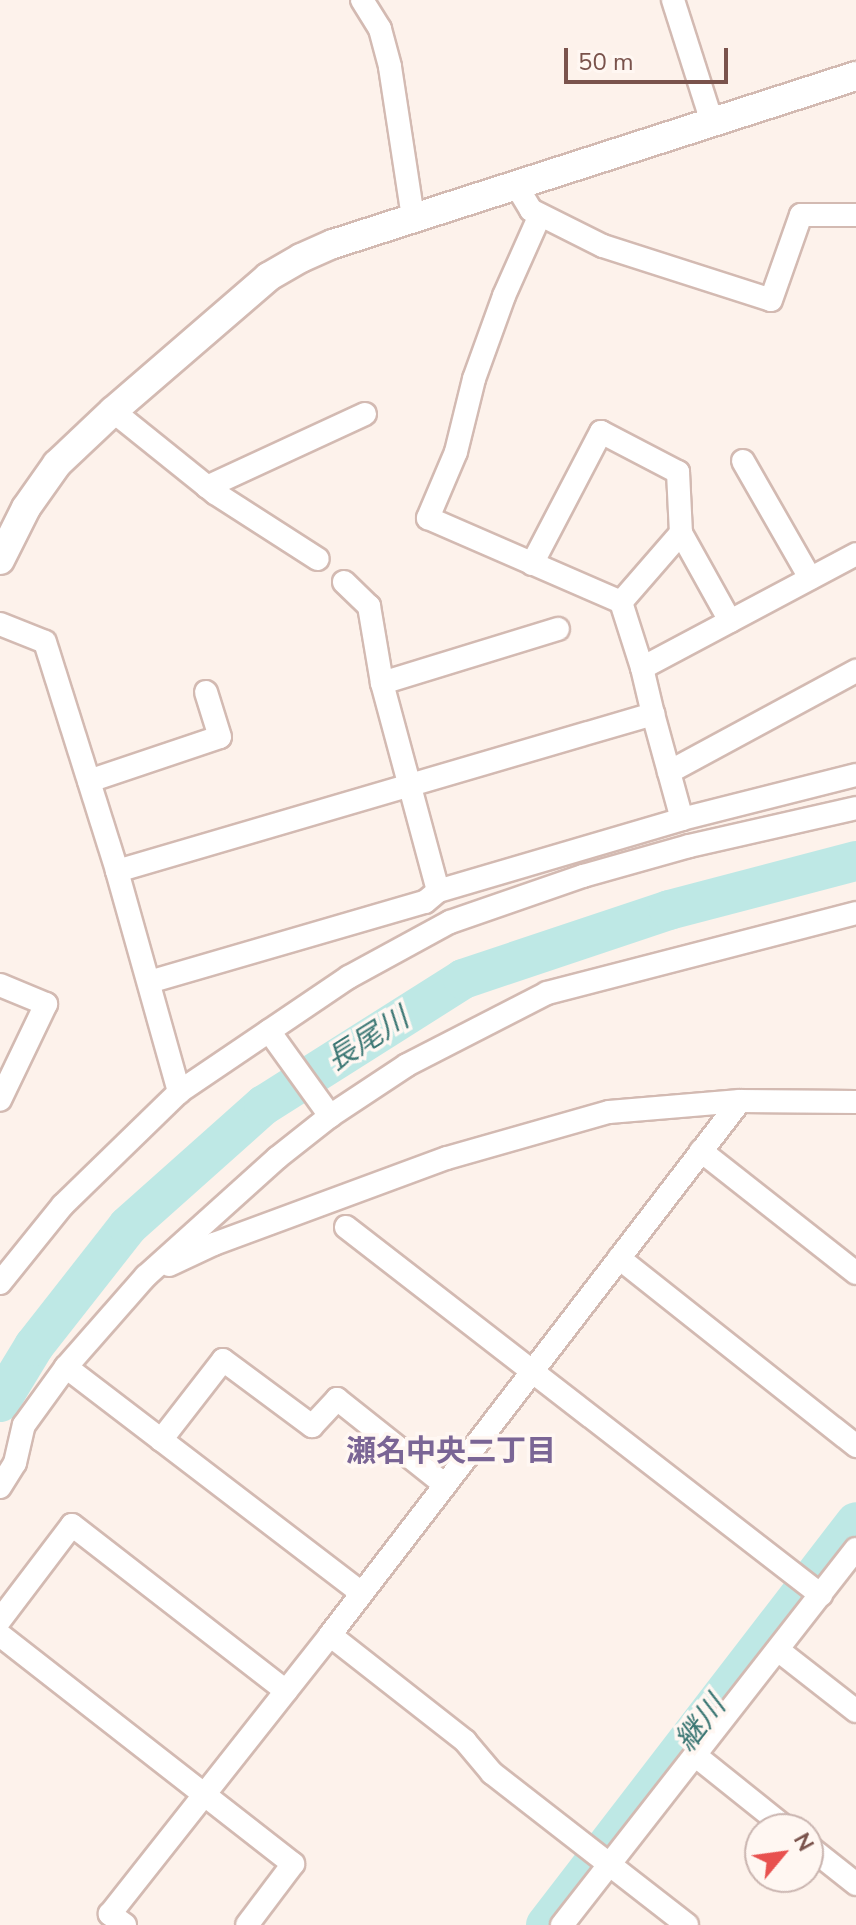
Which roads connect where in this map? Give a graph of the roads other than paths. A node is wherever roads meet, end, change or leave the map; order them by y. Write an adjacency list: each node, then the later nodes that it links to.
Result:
1 (362, 0): 8 (street)
2 (673, 0): 4 (street)
3 (856, 76): 4 (street)
4 (712, 122): 5 (street)
5 (516, 185): 6 (street); 8 (street)
6 (540, 215): 7 (street); 17 (street)
7 (856, 215)
8 (413, 218): 9 (street)
9 (113, 411): 12 (street); 14 (street)
10 (365, 414): 12 (street)
11 (743, 461): 18 (street)
12 (207, 487): 16 (street)
13 (681, 533): 17 (street); 20 (street); 21 (street)
14 (3, 540)
15 (856, 554): 18 (street)
16 (318, 559)
17 (532, 564): 20 (street)
18 (810, 578): 21 (street)
19 (344, 582): 26 (street)
20 (621, 602): 24 (street)
21 (730, 621): 24 (street)
22 (0, 624): 31 (street)
23 (558, 629): 26 (street)
24 (642, 668): 28 (street)
25 (856, 671): 29 (street)
26 (382, 683): 32 (street)
27 (206, 692): 31 (street)
28 (653, 714): 29 (street); 32 (street)
29 (669, 772): 34 (street)
30 (856, 775): 34 (street)
31 (89, 781): 35 (street)
32 (409, 786): 35 (street); 36 (street)
33 (856, 808): 40 (street)
34 (682, 819): 36 (street)
35 (117, 871): 38 (street)
36 (438, 891): 38 (street)
37 (856, 913): 45 (street)
38 (149, 982): 41 (street)
39 (0, 985): 42 (street)
40 (269, 1031): 41 (street); 45 (street)
41 (179, 1092): 51 (street)
42 (0, 1100)
43 (740, 1101): 44 (street); 46 (street); 50 (street)
44 (856, 1102)
45 (330, 1116): 50 (street)
46 (701, 1151): 48 (street); 49 (street)
47 (346, 1227): 53 (street)
48 (619, 1258): 53 (street); 55 (street)
49 (856, 1273)
50 (146, 1276): 52 (street)
51 (0, 1283)
52 (66, 1367): 54 (street); 57 (street)
53 (531, 1373): 56 (street); 60 (street)
54 (161, 1440): 56 (street); 59 (street)
55 (856, 1446)
56 (445, 1485): 59 (street)
57 (0, 1487)
58 (856, 1549): 60 (street)
59 (362, 1593): 63 (street)
60 (821, 1595): 64 (street)
61 (0, 1620): 65 (street)
62 (0, 1635): 68 (street)
63 (330, 1635): 65 (street); 71 (street)
64 (778, 1650): 66 (street); 67 (street)
65 (286, 1691): 68 (street)
66 (856, 1711)
67 (696, 1756): 69 (street); 71 (street)
68 (205, 1792): 73 (street); 74 (street)
69 (767, 1813)
70 (824, 1859): 72 (street)
71 (610, 1864): 75 (street); 76 (street)
72 (856, 1884)
73 (125, 1925)
74 (247, 1925)
75 (562, 1925)
76 (687, 1925)

